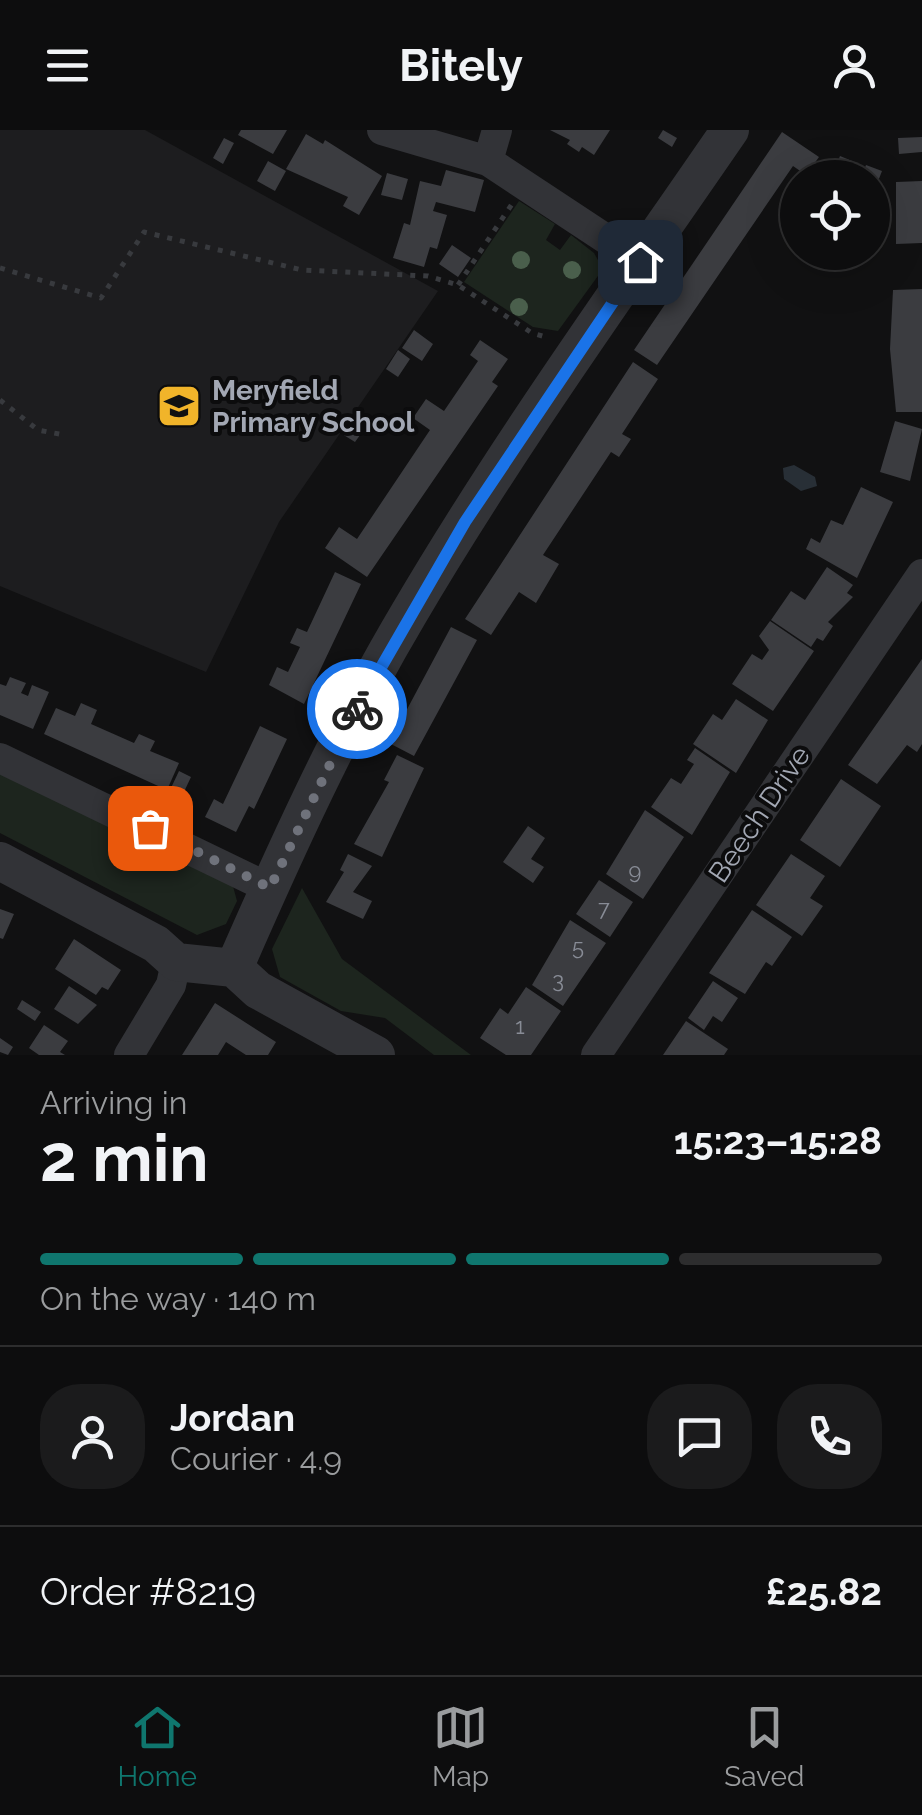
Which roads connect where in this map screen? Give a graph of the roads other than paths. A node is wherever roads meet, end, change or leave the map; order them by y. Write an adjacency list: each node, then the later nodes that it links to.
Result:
1 (382, 130): 4 (street)
2 (498, 130): 4 (street)
3 (730, 130): 5 (street)
4 (488, 161): 5 (street)
5 (640, 262): 9 (street)
6 (922, 574): 14 (street, Beech Drive)
7 (0, 758): 9 (street)
8 (0, 861): 10 (street)
9 (270, 888): 11 (street)
10 (176, 962): 11 (street); 12 (street)
11 (234, 968): 13 (street)
12 (141, 1051)
13 (376, 1055)
14 (596, 1055)

